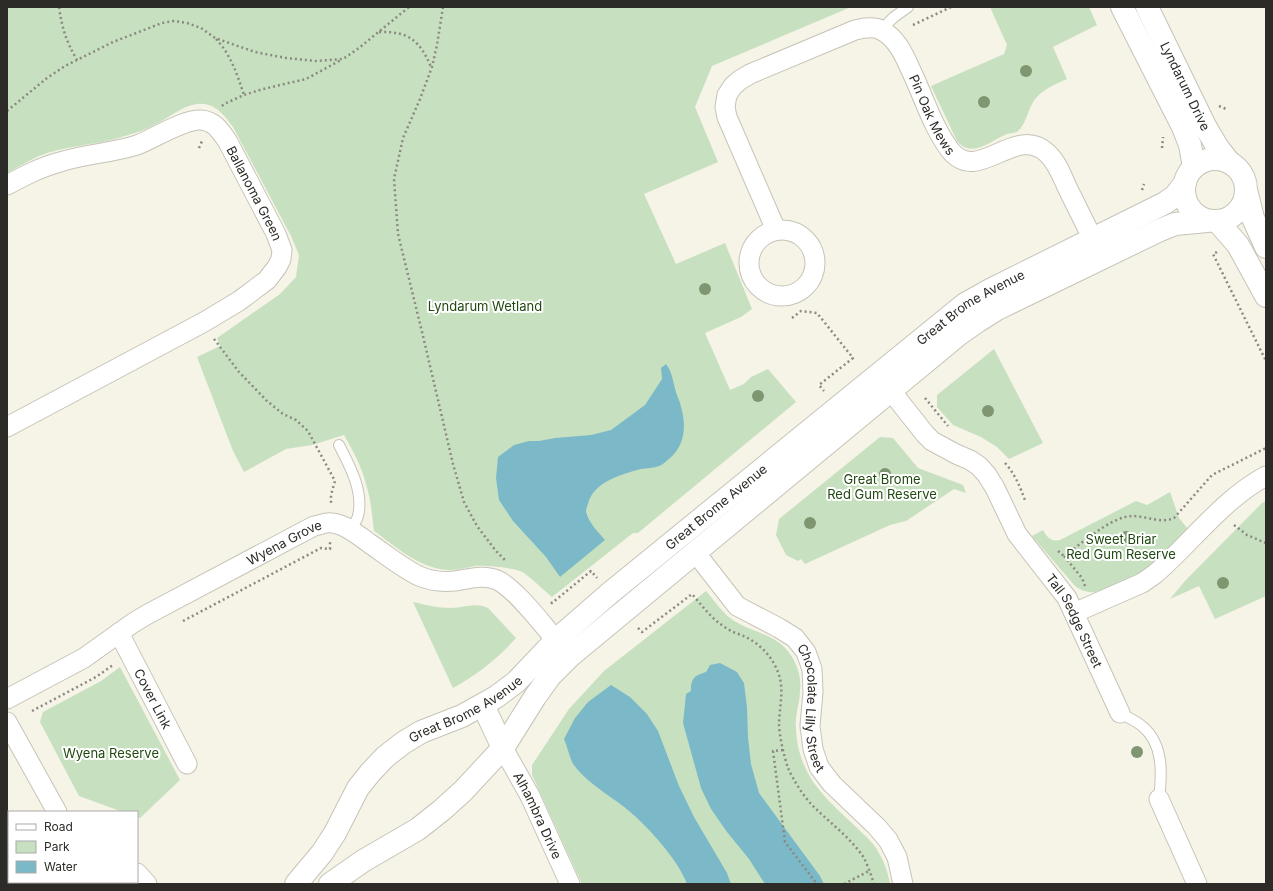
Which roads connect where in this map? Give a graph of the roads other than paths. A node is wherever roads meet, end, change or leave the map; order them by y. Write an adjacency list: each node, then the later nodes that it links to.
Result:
1 (908, 7): 4 (lane)
2 (1122, 7): 6 (street, Lyndarum Drive)
3 (1146, 7): 5 (street, Lyndarum Drive)
4 (885, 33): 10 (street); 11 (street, Pin Oak Mews)
5 (1229, 162): 6 (street); 8 (street)
6 (1190, 175): 9 (street); 11 (street, Great Brome Avenue)
7 (7, 185): 17 (street, Ballanoma Green)
8 (1247, 194): 9 (street); 12 (street)
9 (1213, 221): 13 (street, Great Brome Avenue); 14 (street)
10 (776, 230)
11 (1093, 239): 13 (street); 15 (street, Great Brome Avenue)
12 (1266, 247)
13 (1102, 259): 16 (street, Great Brome Avenue)
14 (1266, 296)
15 (877, 374): 16 (street); 21 (street, Great Brome Avenue)
16 (891, 391): 22 (street, Great Brome Avenue); 23 (street, Tall Sedge Street)
17 (7, 427)
18 (339, 445): 20 (lane)
19 (1266, 476): 23 (street)
20 (350, 529): 24 (street, Wyena Grove); 25 (street, Wyena Grove)
21 (682, 535): 22 (street); 25 (street, Great Brome Avenue)
22 (695, 552): 25 (street, Great Brome Avenue); 39 (street, Chocolate Lilly Street)
23 (1074, 613): 28 (street, Tall Sedge Street)
24 (119, 633): 26 (street, Wyena Grove); 31 (street, Cover Link)
25 (563, 648): 27 (street, Great Brome Avenue); 30 (street, Great Brome Avenue)
26 (7, 699)
27 (483, 705): 30 (street); 36 (street, Great Brome Avenue)
28 (1120, 713): 32 (lane, Tall Sedge Street)
29 (7, 722): 33 (street)
30 (503, 748): 37 (street, Great Brome Avenue); 38 (street, Alhambra Drive)
31 (187, 764)
32 (1159, 800): 40 (street, Tall Sedge Street)
33 (57, 811)
34 (138, 874): 35 (street)
35 (147, 884)
36 (296, 884)
37 (330, 884)
38 (570, 884)
39 (903, 884)
40 (1197, 884)

